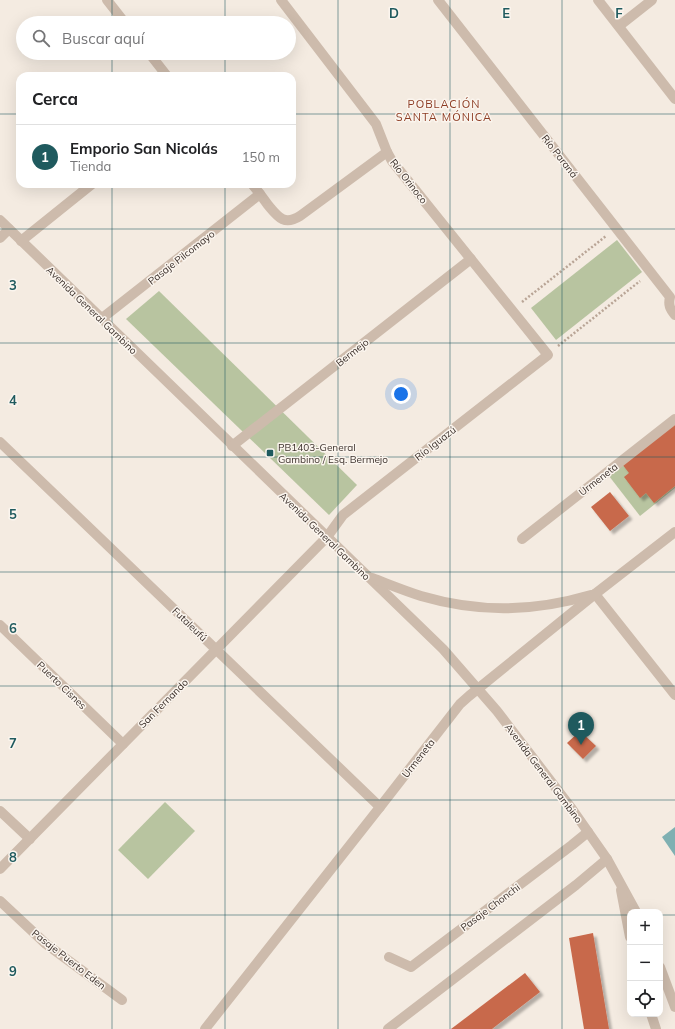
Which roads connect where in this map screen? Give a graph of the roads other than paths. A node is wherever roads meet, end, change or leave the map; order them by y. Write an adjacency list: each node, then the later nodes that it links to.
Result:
1 (107, 0): 6 (street)
2 (282, 0): 7 (street, Río Orinoco)
3 (598, 0): 9 (street)
4 (652, 0): 9 (street)
5 (442, 2): 22 (street, Río Paraná)
6 (120, 16)
7 (294, 16)
8 (296, 18): 13 (street, Río Orinoco)
9 (619, 26): 12 (street)
10 (154, 60): 11 (street)
11 (164, 72)
12 (675, 99)
13 (387, 152): 16 (street); 21 (street, Río Orinoco)
14 (87, 188): 20 (street)
15 (255, 188): 16 (street)
16 (260, 194): 24 (street, Pasaje Pilcomayo)
17 (0, 220): 18 (street, Avenida General Gambino)
18 (9, 229): 19 (street); 20 (street, Avenida General Gambino)
19 (0, 238)
20 (21, 241): 24 (street, Avenida General Gambino)
21 (471, 259): 25 (street, Río Orinoco); 28 (street, Bermejo)
22 (673, 295): 23 (street, Río Paraná)
23 (675, 315)
24 (101, 319): 28 (street, Avenida General Gambino)
25 (548, 355): 30 (street, Río Iguazú)
26 (675, 419): 31 (street, Urmeneta)
27 (0, 442): 35 (street, Futaleufú)
28 (232, 446): 30 (street, Avenida General Gambino)
29 (675, 532): 33 (street, Urmeneta)
30 (327, 537): 32 (street, Avenida General Gambino); 35 (street, San Fernando)
31 (522, 539)
32 (366, 576): 33 (street); 36 (street, Avenida General Gambino)
33 (594, 594): 36 (street, Urmeneta); 37 (street)
34 (0, 625): 38 (street, Puerto Cisnes)
35 (216, 650): 38 (street, San Fernando); 39 (street, Futaleufú)
36 (478, 689): 39 (street, Urmeneta); 41 (street, Avenida General Gambino)
37 (675, 695)
38 (123, 744): 42 (street, San Fernando)
39 (380, 807): 54 (street, Urmeneta)
40 (0, 810): 42 (street)
41 (588, 832): 43 (street, Avenida General Gambino); 49 (street, Pasaje Chonchi)
42 (30, 839): 44 (street, San Fernando)
43 (608, 859): 45 (street, Avenida General Gambino); 55 (street)
44 (0, 869)
45 (618, 878): 47 (street, Avenida General Gambino); 48 (street, Avenida General Gambino)
46 (0, 900): 51 (street, Pasaje Puerto Eden)
47 (634, 909)
48 (627, 922)
49 (389, 957)
50 (663, 975): 52 (street)
51 (122, 1000)
52 (675, 1007)
53 (652, 1017): 56 (street)
54 (205, 1029)
55 (388, 1029)
56 (656, 1029)

